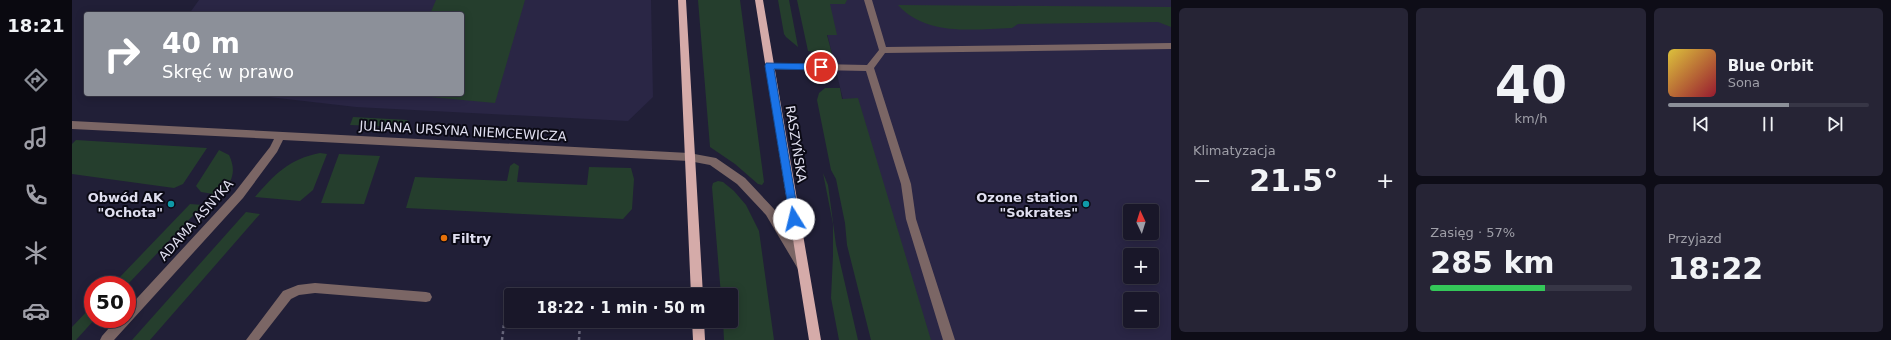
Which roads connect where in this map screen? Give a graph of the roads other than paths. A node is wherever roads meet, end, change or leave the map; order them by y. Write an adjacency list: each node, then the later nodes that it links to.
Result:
1 (682, 0): 10 (main road)
2 (759, 0): 6 (main road, RASZYŃSKA)
3 (868, 0): 5 (street)
4 (1171, 46): 5 (street)
5 (883, 50): 7 (street)
6 (769, 66): 7 (street); 11 (main road, RASZYŃSKA)
7 (869, 68): 21 (street)
8 (72, 125): 9 (street, JULIANA URSYNA NIEMCEWICZA)
9 (280, 136): 10 (street, JULIANA URSYNA NIEMCEWICZA); 14 (street, ADAMA ASNYKA)
10 (689, 157): 11 (street, JULIANA URSYNA NIEMCEWICZA); 12 (main road)
11 (802, 265): 20 (main road, RASZYŃSKA)
12 (697, 288)
13 (426, 297): 18 (street)
14 (136, 307)
15 (117, 328): 17 (street, ADAMA ASNYKA)
16 (698, 328): 19 (main road)
17 (106, 340)
18 (252, 340)
19 (699, 340)
20 (815, 340)
21 (949, 340)

